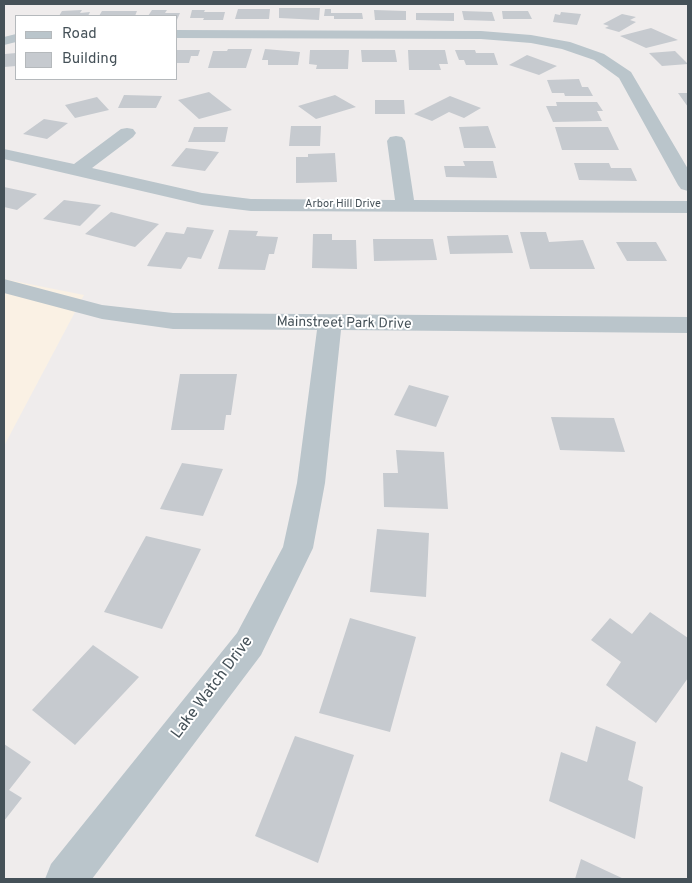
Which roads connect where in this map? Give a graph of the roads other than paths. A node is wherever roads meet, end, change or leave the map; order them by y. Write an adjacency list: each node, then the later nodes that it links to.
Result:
1 (178, 34): 6 (street)
2 (127, 133): 5 (street)
3 (396, 141): 7 (street)
4 (4, 154): 5 (street, Arbor Hill Drive)
5 (78, 170): 7 (street, Arbor Hill Drive)
6 (688, 185)
7 (405, 204): 8 (street, Arbor Hill Drive)
8 (688, 207)
9 (4, 286): 10 (street, Mainstreet Park Drive)
10 (330, 324): 11 (street, Mainstreet Park Drive); 12 (street, Lake Watch Drive)
11 (688, 325)
12 (66, 879)

